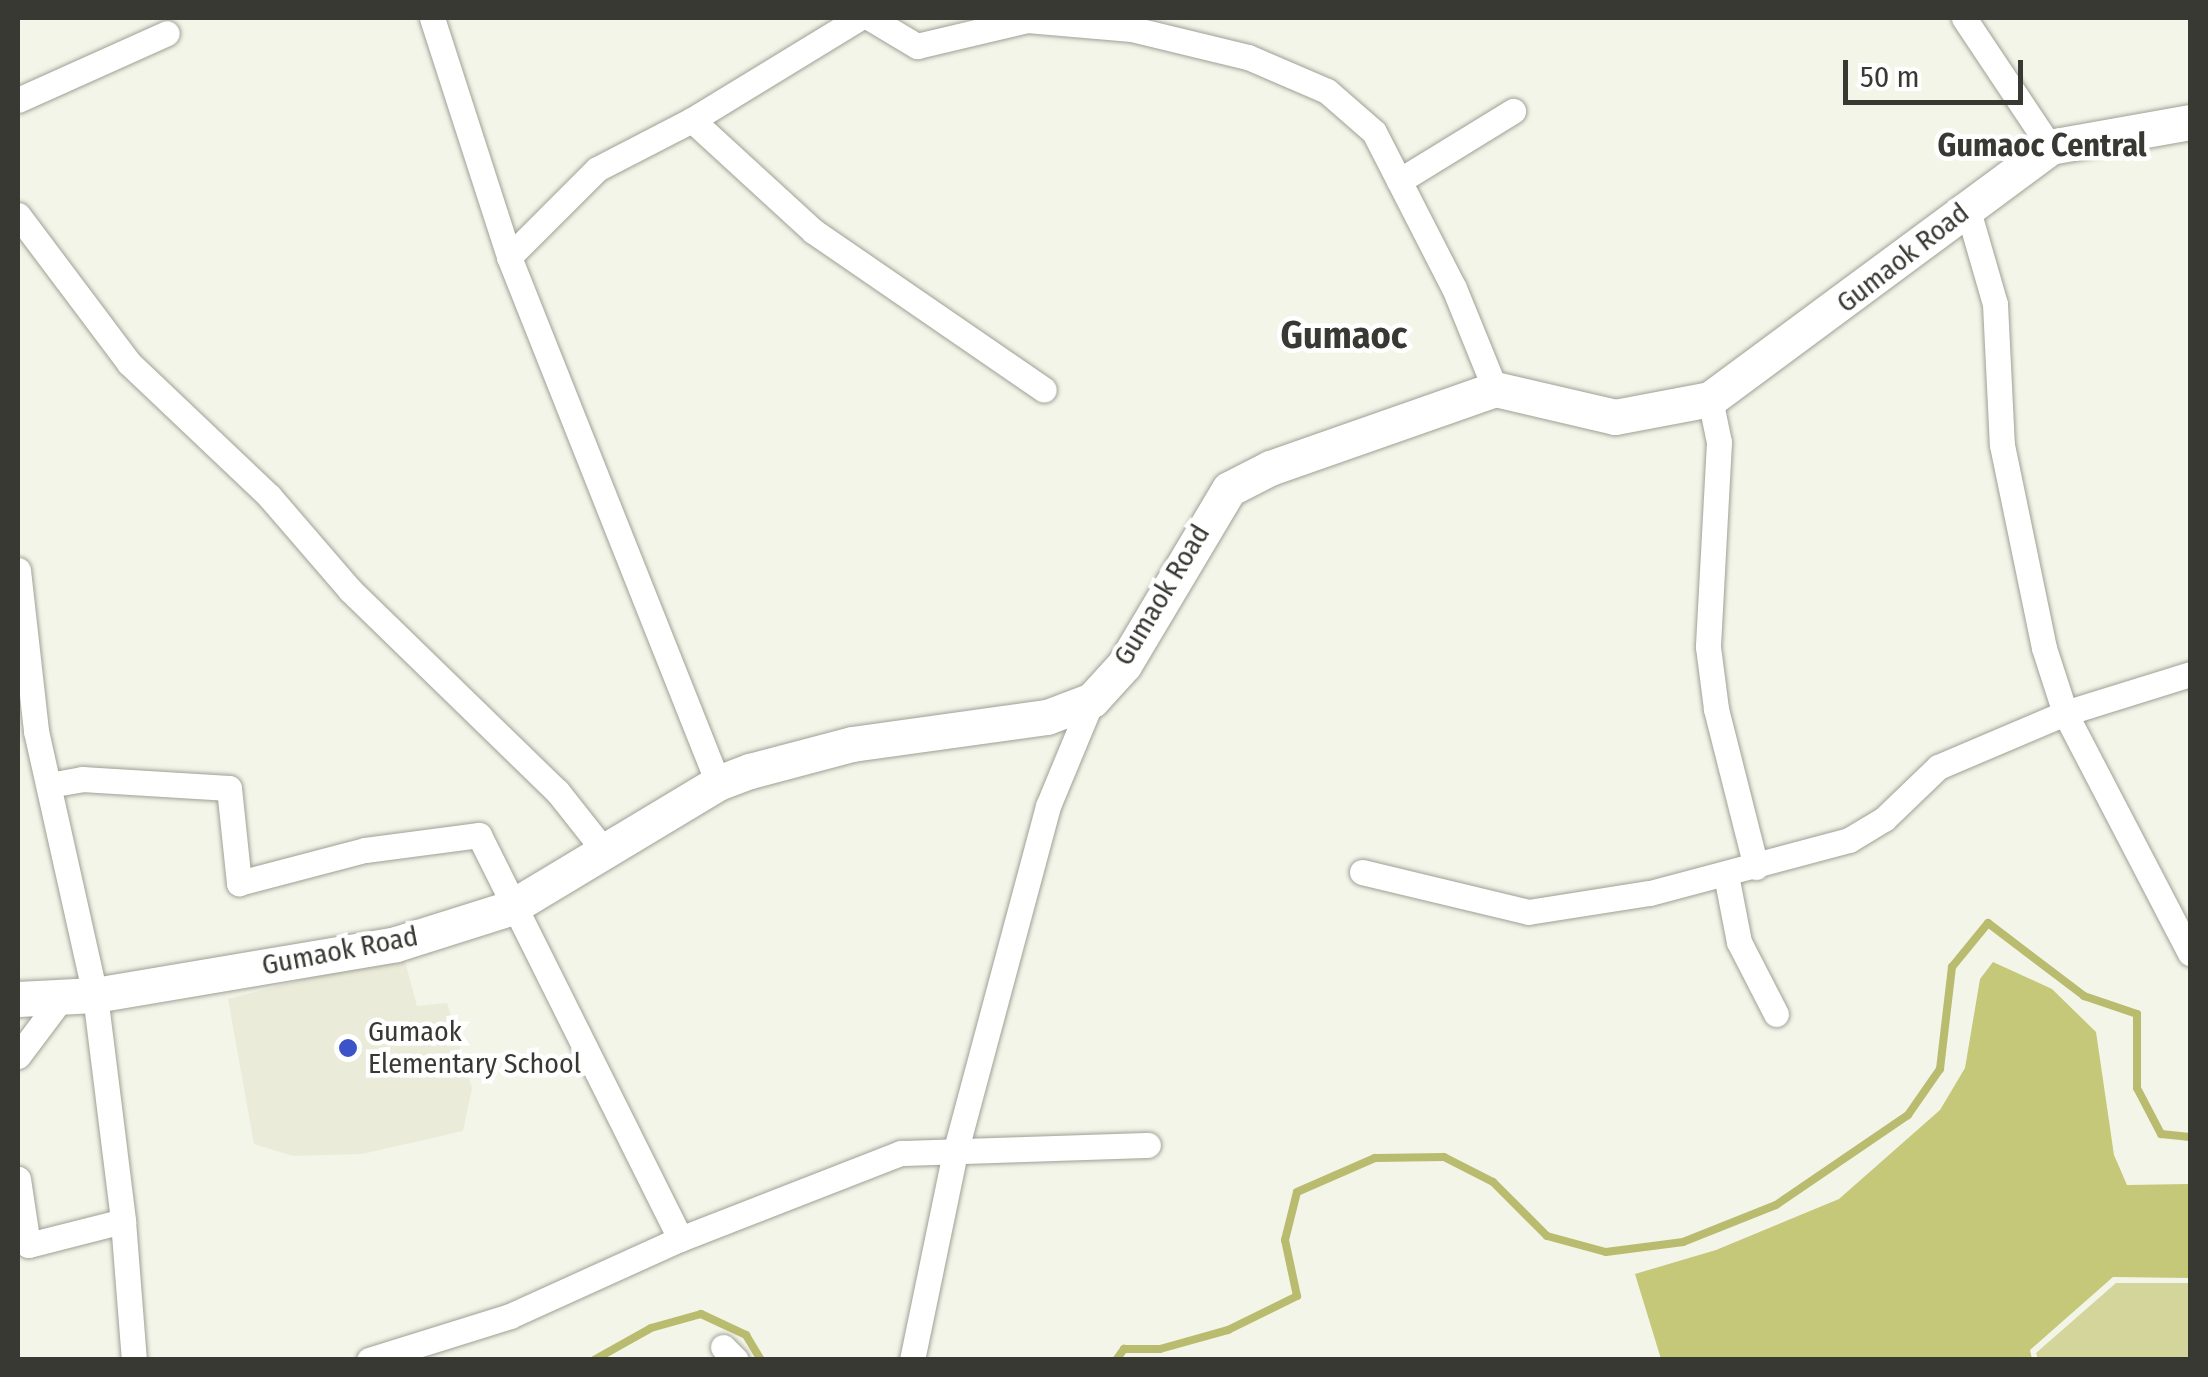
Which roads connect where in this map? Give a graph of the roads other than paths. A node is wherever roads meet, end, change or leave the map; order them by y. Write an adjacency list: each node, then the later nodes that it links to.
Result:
1 (432, 18): 14 (street)
2 (859, 18): 8 (street)
3 (870, 18): 11 (street)
4 (1964, 18): 10 (street)
5 (167, 33): 6 (street)
6 (18, 100)
7 (1514, 111): 11 (street)
8 (692, 120): 14 (street); 16 (street)
9 (2190, 122): 10 (street, Gumaok Road)
10 (2050, 147): 12 (street, Gumaok Road)
11 (1399, 180): 15 (street)
12 (1967, 207): 17 (street, Gumaok Road); 21 (street)
13 (18, 215): 24 (street)
14 (509, 257): 22 (street)
15 (1496, 389): 17 (street, Gumaok Road); 20 (street, Gumaok Road)
16 (1044, 390)
17 (1710, 399): 25 (street)
18 (18, 570): 23 (street)
19 (2190, 674): 21 (street)
20 (1092, 700): 22 (street, Gumaok Road); 35 (street)
21 (2065, 713): 25 (street); 29 (street)
22 (718, 783): 24 (street, Gumaok Road)
23 (49, 786): 28 (street); 30 (street)
24 (606, 853): 28 (street, Gumaok Road)
25 (1756, 867): 27 (street)
26 (1362, 872): 27 (street)
27 (1726, 875): 32 (street)
28 (510, 908): 30 (street, Gumaok Road); 38 (street)
29 (2190, 953)
30 (77, 998): 31 (street, Gumaok Road); 33 (street); 37 (street)
31 (18, 999)
32 (1776, 1014)
33 (18, 1056)
34 (1148, 1145): 35 (street)
35 (955, 1153): 38 (street); 42 (street)
36 (18, 1180): 39 (street)
37 (123, 1221): 39 (street); 40 (street)
38 (680, 1239): 41 (street)
39 (23, 1248)
40 (134, 1360)
41 (370, 1360)
42 (912, 1360)

